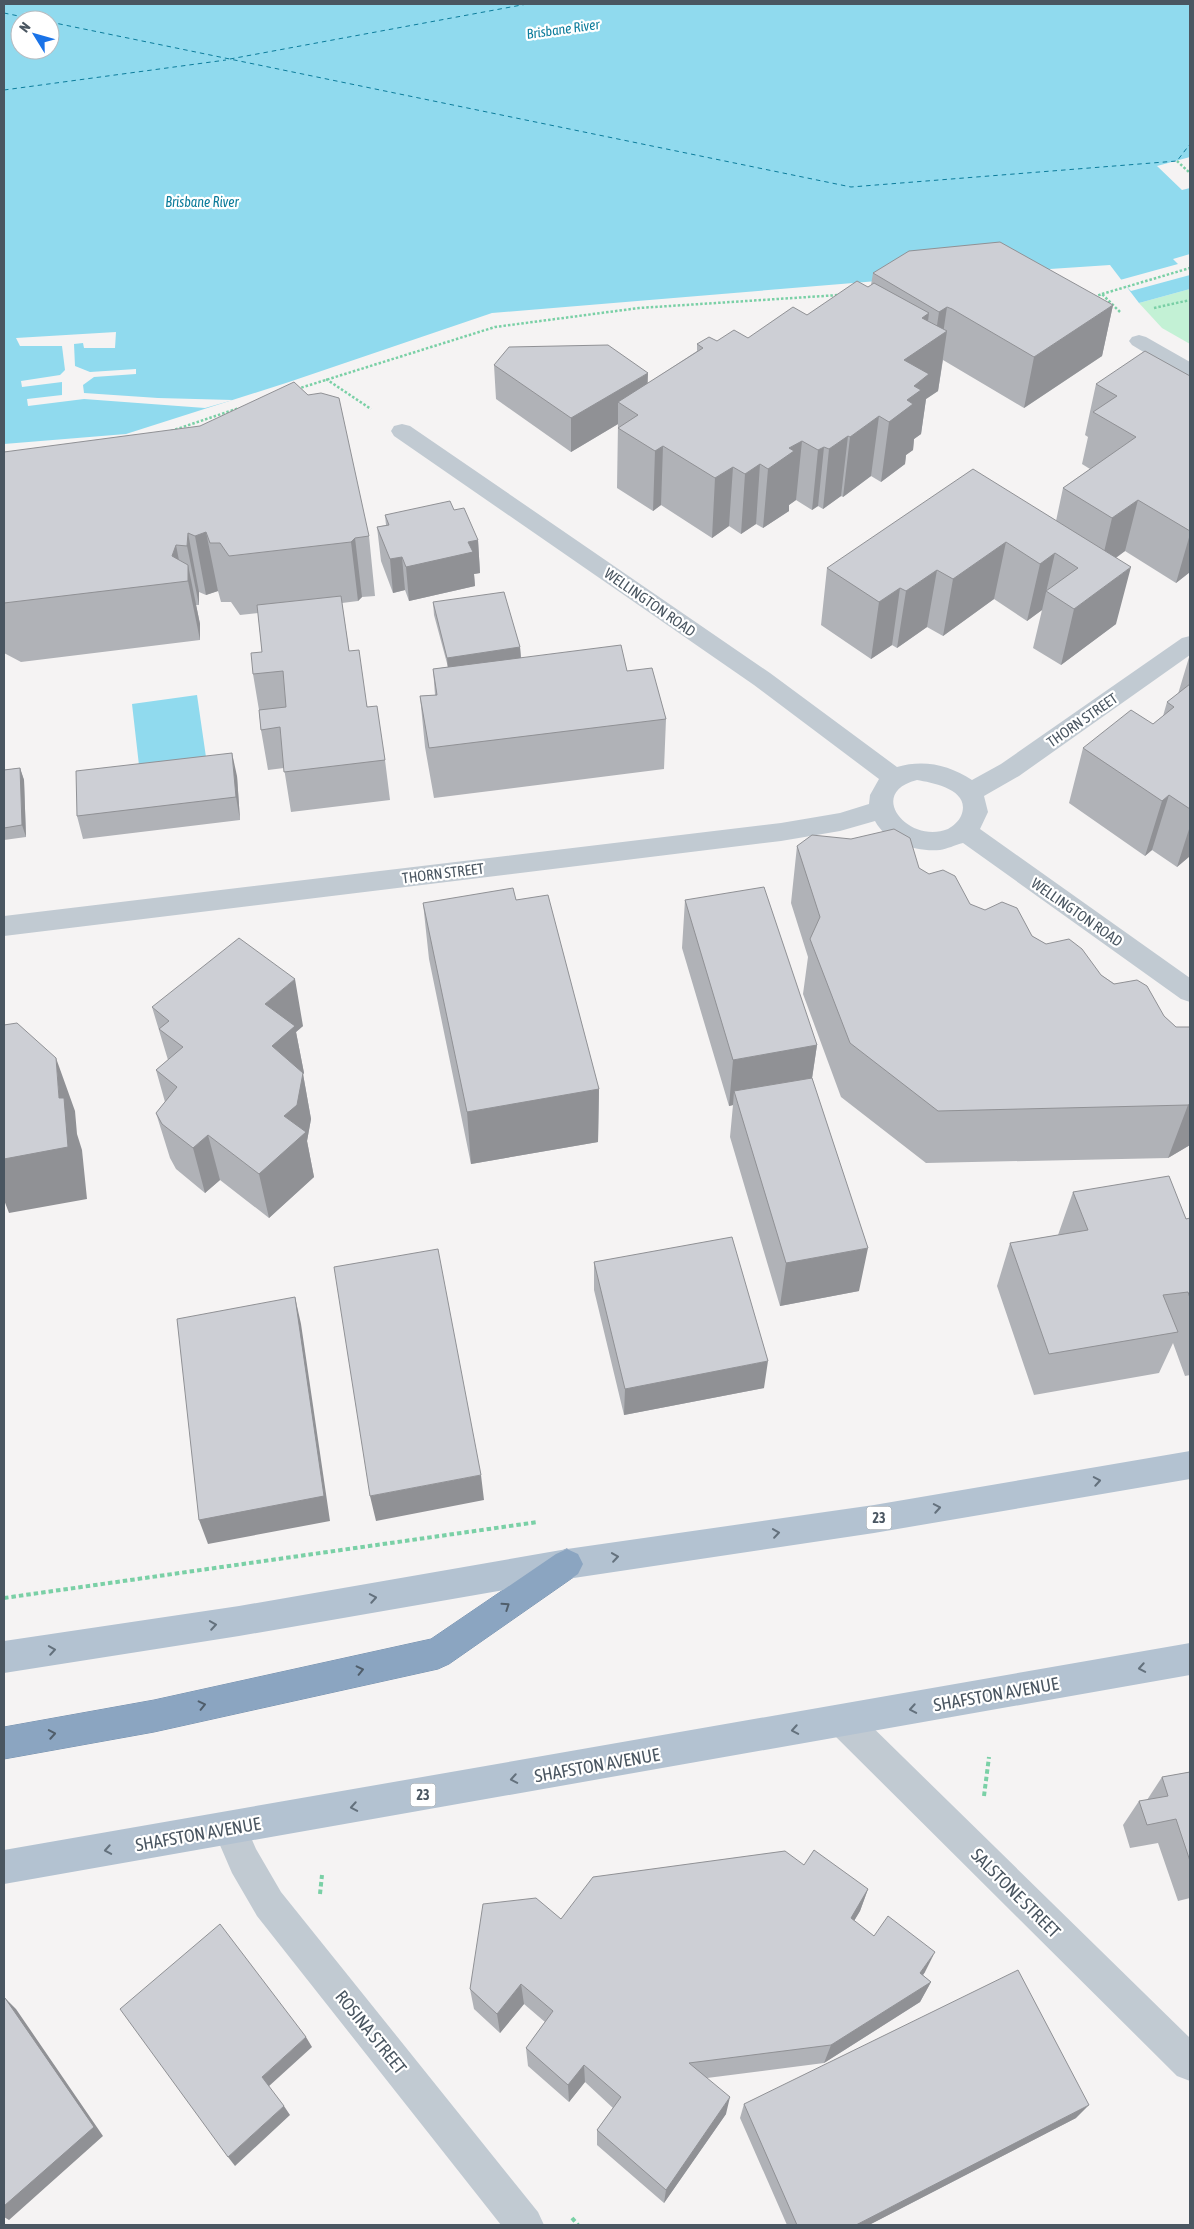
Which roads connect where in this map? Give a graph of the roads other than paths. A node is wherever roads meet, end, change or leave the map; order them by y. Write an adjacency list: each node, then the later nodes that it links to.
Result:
1 (1139, 341): 2 (street)
2 (1190, 371)
3 (402, 430): 5 (street, WELLINGTON ROAD)
4 (1190, 644): 6 (street, THORN STREET)
5 (894, 778): 6 (street); 7 (street)
6 (971, 792): 8 (street)
7 (881, 810): 8 (street); 9 (street, THORN STREET)
8 (964, 831): 10 (street, WELLINGTON ROAD)
9 (4, 926)
10 (1190, 992)
11 (1190, 1466): 12 (main road, 23, one-way to 11)
12 (567, 1564): 13 (main road, 23, one-way to 12); 16 (highway, one-way to 12)
13 (4, 1657)
14 (1190, 1659): 15 (main road, SHAFSTON AVENUE / 23, one-way to 15)
15 (843, 1721): 17 (main road, SHAFSTON AVENUE / 23, one-way to 17); 19 (street, SALSTONE STREET)
16 (4, 1743)
17 (230, 1829): 18 (main road, SHAFSTON AVENUE / 23, one-way to 18); 20 (street, ROSINA STREET)
18 (4, 1868)
19 (1190, 2064)
20 (525, 2225)

